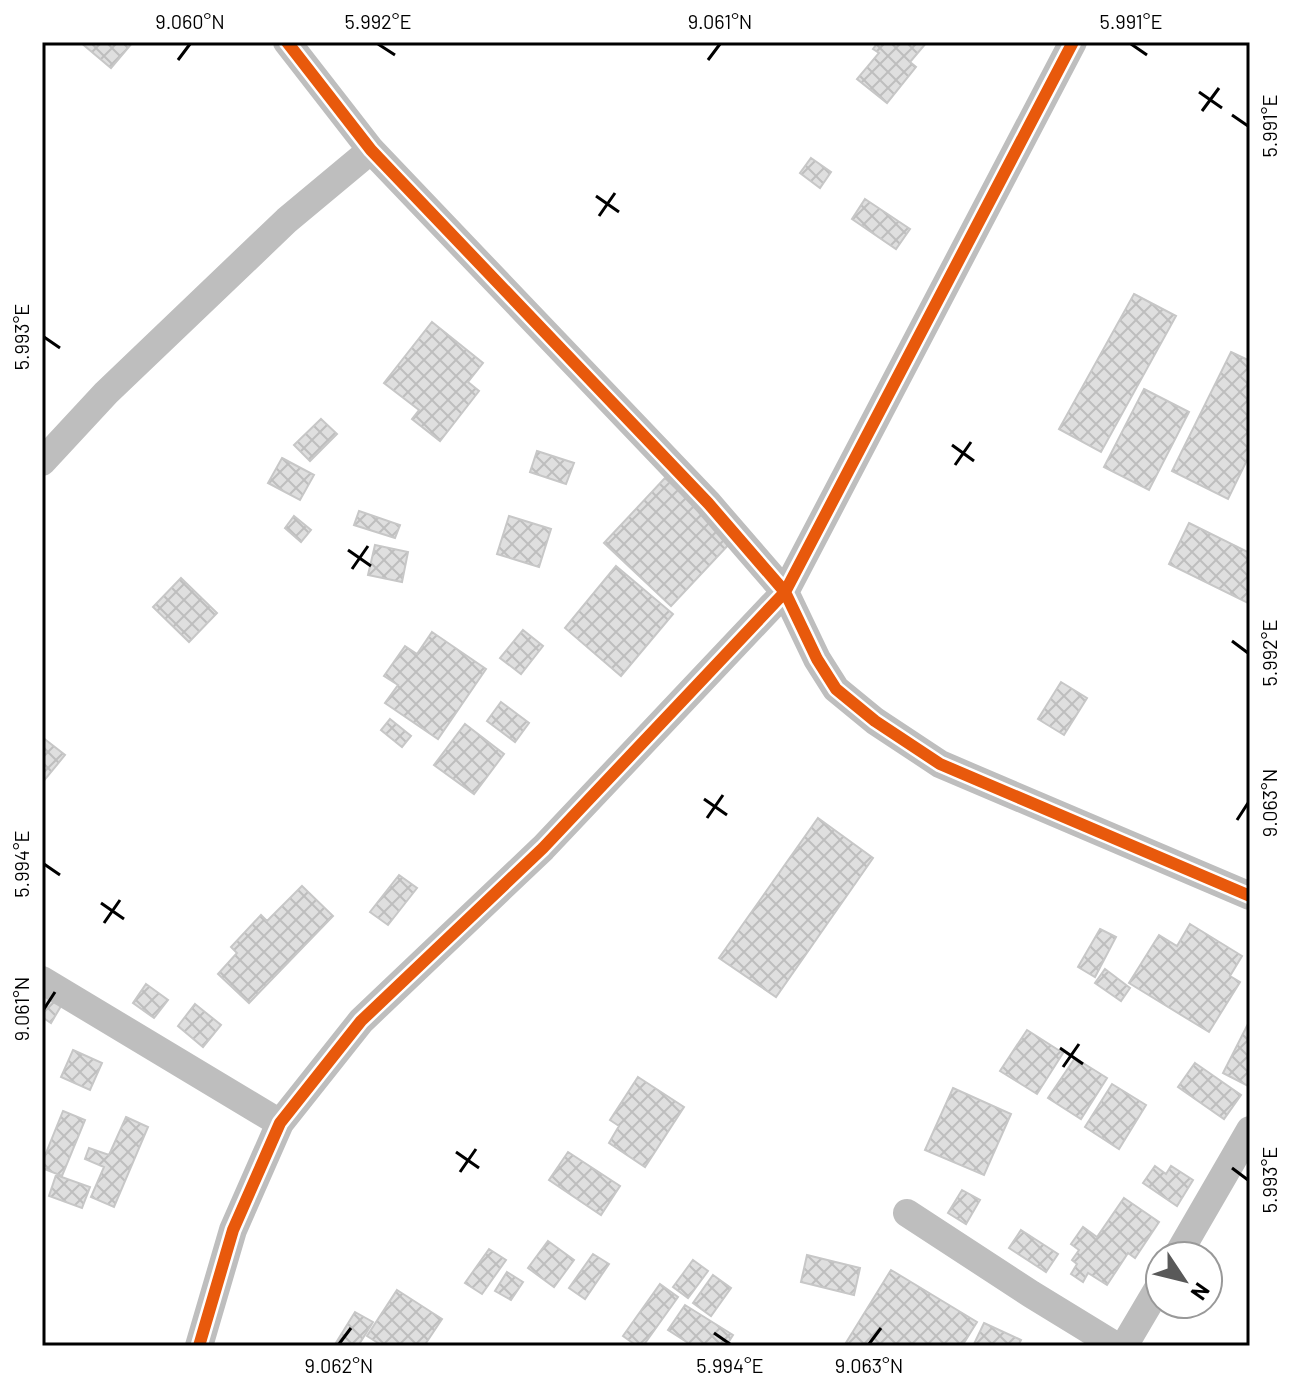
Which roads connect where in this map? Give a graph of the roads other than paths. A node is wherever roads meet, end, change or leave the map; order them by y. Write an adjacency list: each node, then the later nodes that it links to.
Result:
1 (287, 42): 3 (street)
2 (1073, 42): 5 (street)
3 (371, 150): 4 (street); 5 (street)
4 (42, 462)
5 (785, 592): 6 (street); 8 (street)
6 (1250, 896)
7 (42, 980): 8 (street)
8 (280, 1123): 13 (street)
9 (1250, 1130): 11 (street)
10 (907, 1213): 14 (street)
11 (1186, 1240)
12 (1144, 1312): 15 (street)
13 (199, 1346)
14 (1116, 1346)
15 (1124, 1346)

